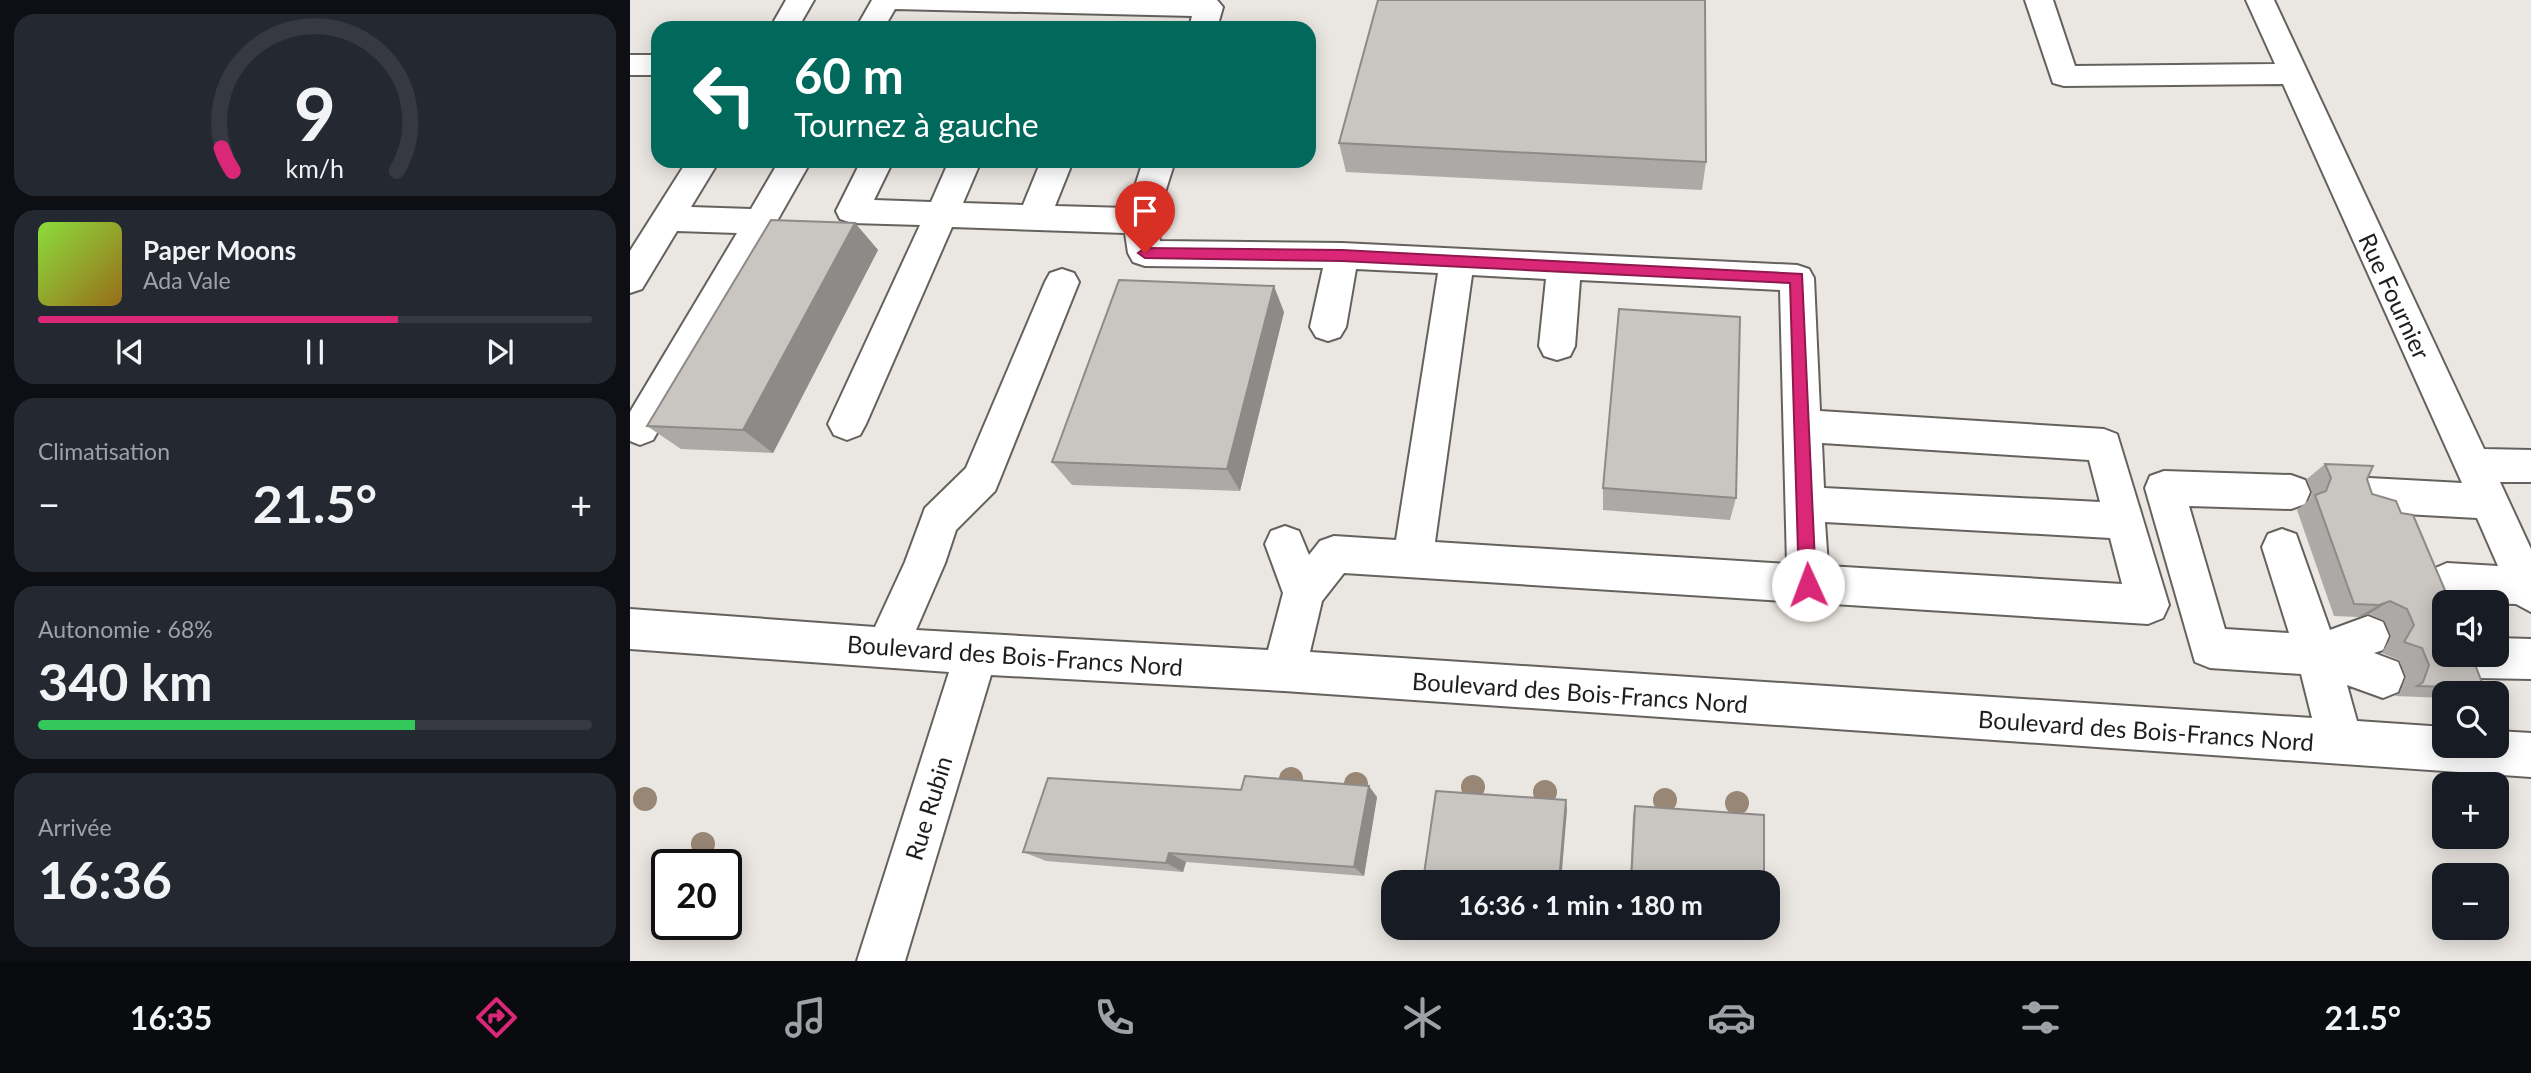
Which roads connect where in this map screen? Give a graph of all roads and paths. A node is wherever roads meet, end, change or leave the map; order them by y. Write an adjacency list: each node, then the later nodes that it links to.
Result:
1 (800, 0): 9 (street)
2 (886, 0): 10 (street)
3 (895, 0): 6 (street)
4 (2039, 0): 15 (street)
5 (2260, 0): 15 (street, Rue Fournier)
6 (957, 2): 7 (street); 11 (street)
7 (1036, 16): 8 (street)
8 (1117, 17): 12 (street)
9 (788, 21)
10 (874, 21)
11 (948, 21)
12 (1205, 21)
13 (630, 65): 14 (street)
14 (651, 65)
15 (2294, 74): 37 (street, Rue Fournier)
16 (699, 168): 24 (street)
17 (790, 168): 26 (street)
18 (874, 168): 22 (street)
19 (962, 168): 22 (street)
20 (1054, 168): 23 (street)
21 (1157, 168): 25 (street)
22 (939, 214): 23 (street); 34 (street)
23 (1034, 217): 25 (street)
24 (667, 218): 26 (street); 30 (street)
25 (1140, 221): 27 (street)
26 (760, 222): 36 (street)
27 (1342, 256): 28 (street); 32 (street)
28 (1457, 263): 29 (street); 46 (street)
29 (1564, 267): 33 (street); 35 (street)
30 (630, 280)
31 (1062, 282): 53 (street)
32 (1328, 327)
33 (1557, 346)
34 (847, 424)
35 (1802, 426): 42 (street); 43 (street)
36 (640, 429)
37 (2473, 465): 38 (street); 41 (street, Rue Fournier)
38 (2531, 466)
39 (2291, 492): 55 (street)
40 (2369, 495): 41 (street)
41 (2489, 502): 47 (street, Rue Fournier)
42 (1805, 504): 43 (street); 48 (street)
43 (2125, 521): 48 (street)
44 (1285, 544): 50 (street)
45 (2282, 547): 55 (street)
46 (1413, 559): 48 (street); 50 (street)
47 (2525, 568): 49 (street)
48 (1808, 585)
49 (2450, 590)
50 (1303, 593): 58 (street)
51 (630, 629): 53 (street, Boulevard des Bois-Francs Nord)
52 (2368, 636): 55 (street)
53 (887, 647): 54 (street, Boulevard des Bois-Francs Nord)
54 (976, 654): 58 (street, Boulevard des Bois-Francs Nord); 62 (street, Rue Rubin)
55 (2317, 655): 59 (street); 60 (street)
56 (2509, 658): 57 (street)
57 (2531, 659)
58 (1284, 671): 60 (street, Boulevard des Bois-Francs Nord)
59 (2383, 677)
60 (2341, 743): 61 (street, Boulevard des Bois-Francs Nord)
61 (2531, 755)
62 (881, 961)

